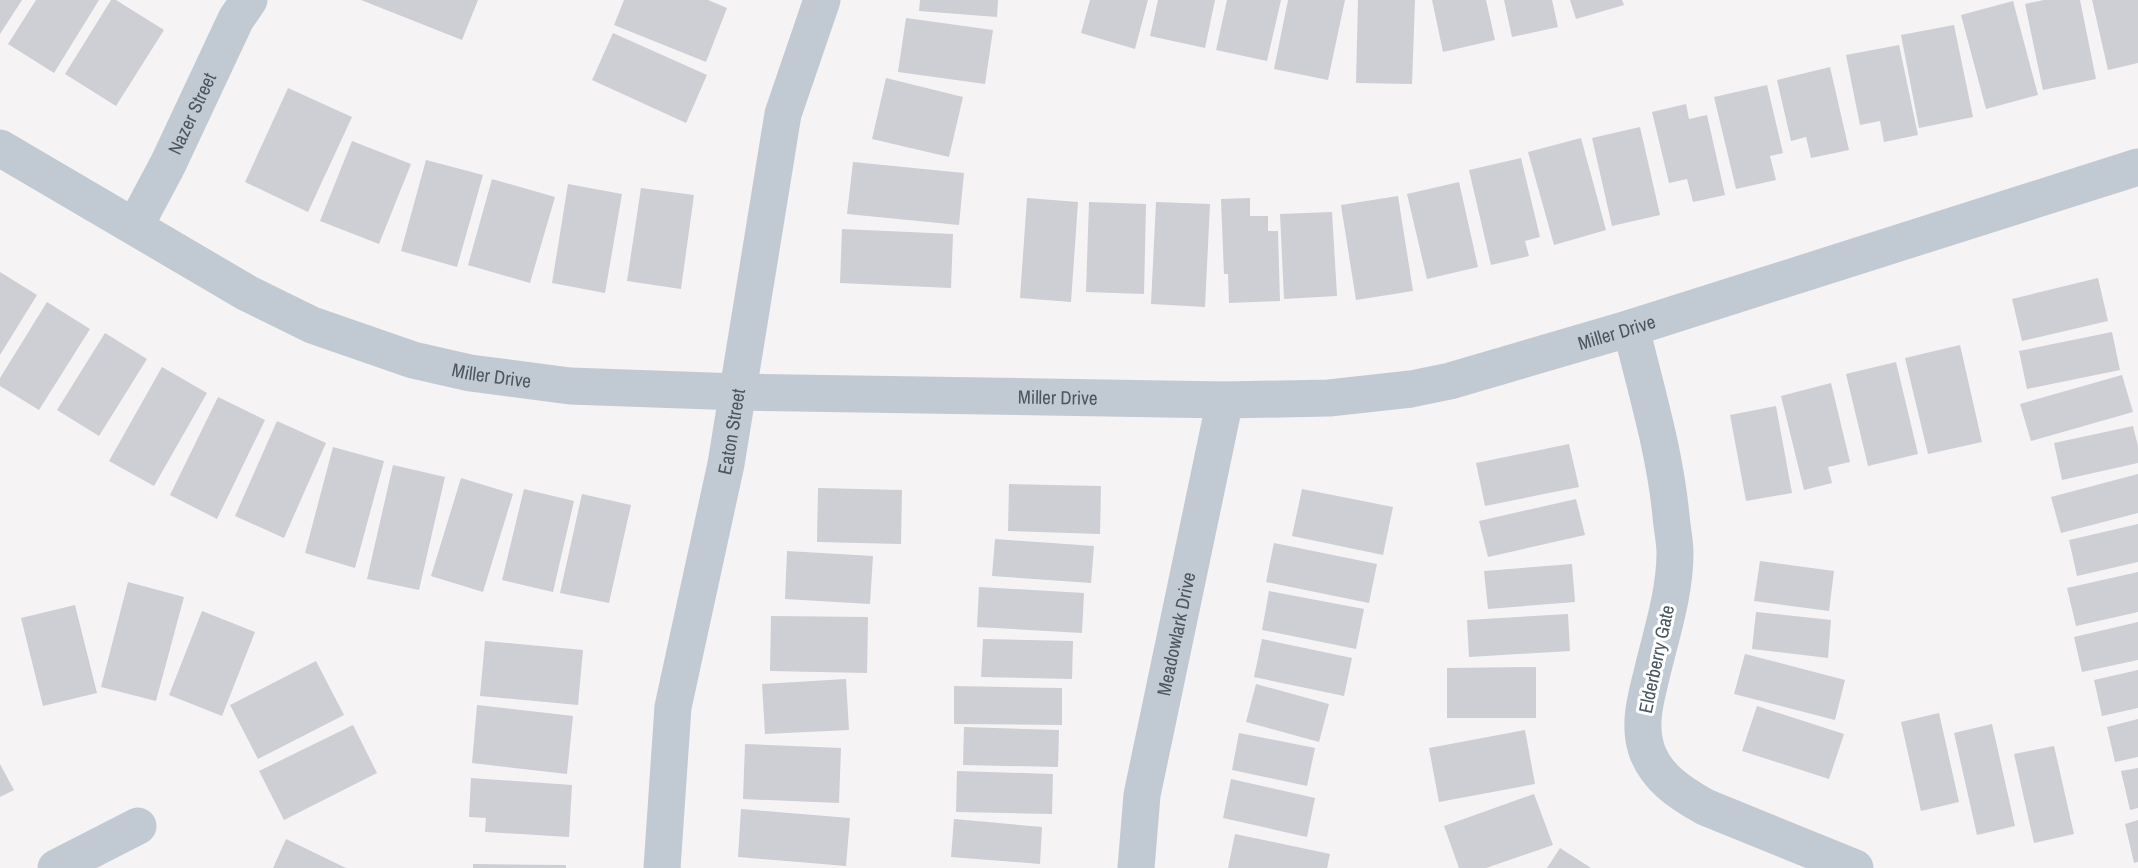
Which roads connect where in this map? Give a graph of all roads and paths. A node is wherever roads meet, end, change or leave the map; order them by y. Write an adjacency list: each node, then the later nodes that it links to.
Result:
1 (249, 0): 5 (street, Nazer Street)
2 (822, 0): 7 (street, Eaton Street)
3 (0, 148): 5 (street, Miller Drive)
4 (2138, 167): 6 (street, Miller Drive)
5 (135, 226): 7 (street, Miller Drive)
6 (1631, 328): 8 (street, Miller Drive); 13 (street, Elderberry Gate)
7 (739, 392): 8 (street, Miller Drive); 11 (street, Eaton Street)
8 (1225, 400): 12 (street, Meadowlark Drive)
9 (138, 826): 10 (street)
10 (57, 868)
11 (662, 868)
12 (1136, 868)
13 (1855, 868)

